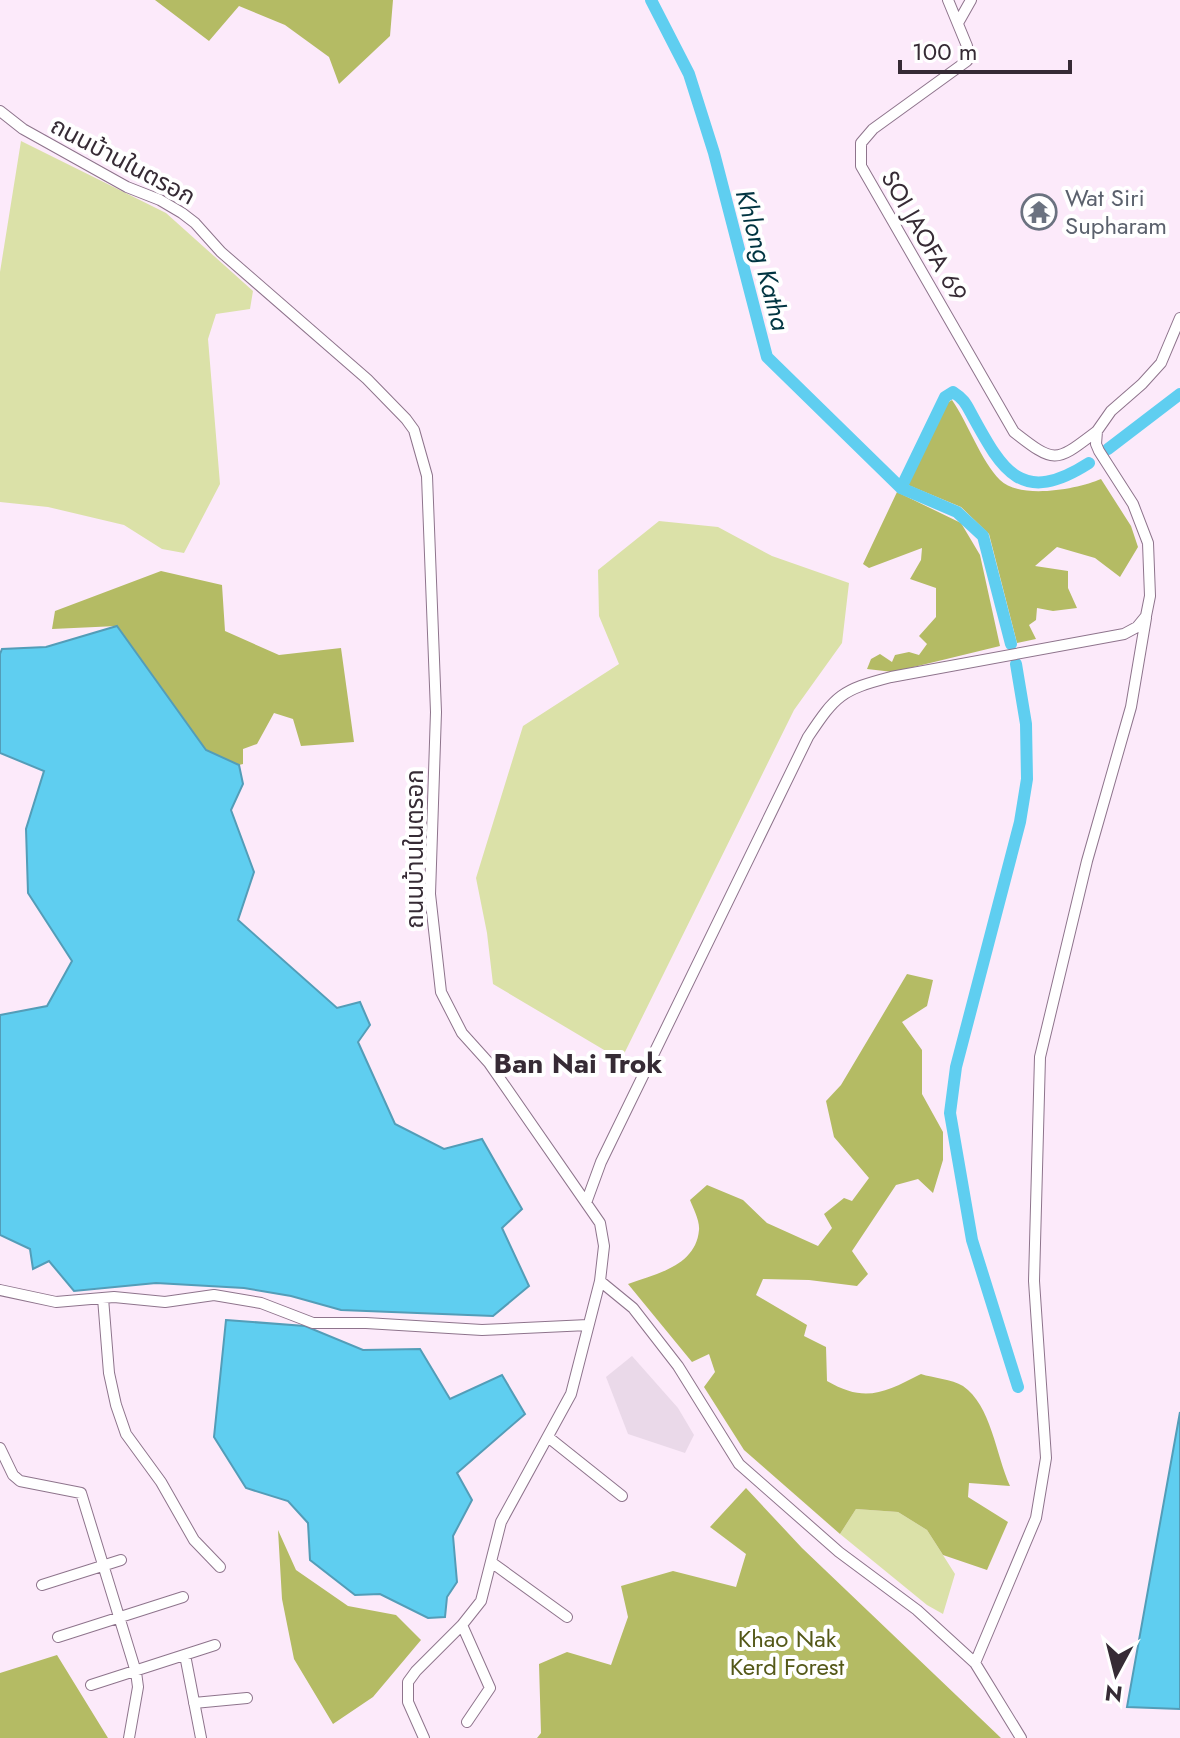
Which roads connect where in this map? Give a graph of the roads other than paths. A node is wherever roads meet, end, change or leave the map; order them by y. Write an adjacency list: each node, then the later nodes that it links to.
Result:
1 (948, 0): 3 (street, SOI JAOFA 69)
2 (971, 0): 3 (street)
3 (958, 23): 6 (street, SOI JAOFA 69)
4 (0, 111): 8 (street, ถนนบ้านในตรอก)
5 (1180, 318): 6 (street)
6 (1097, 431): 7 (street)
7 (1146, 616): 8 (street); 28 (street)
8 (586, 1203): 9 (street, ถนนบ้านในตรอก)
9 (600, 1281): 12 (street, ถนนบ้านในตรอก); 28 (street)
10 (0, 1290): 11 (street)
11 (103, 1298): 12 (street); 19 (street)
12 (588, 1325): 13 (street, ถนนบ้านในตรอก)
13 (548, 1437): 15 (street); 17 (street, ถนนบ้านในตรอก)
14 (0, 1448): 18 (street)
15 (622, 1496)
16 (121, 1560): 18 (street)
17 (491, 1562): 23 (street); 24 (street, ถนนบ้านในตรอก)
18 (103, 1566): 20 (street); 22 (street)
19 (220, 1567)
20 (42, 1585)
21 (183, 1597): 22 (street)
22 (119, 1617): 25 (street); 29 (street)
23 (567, 1617)
24 (462, 1625): 33 (street); 36 (street, ถนนบ้านในตรอก)
25 (58, 1637)
26 (215, 1645): 27 (street)
27 (185, 1655): 29 (street); 32 (street)
28 (975, 1663): 37 (street)
29 (136, 1672): 30 (street); 34 (street)
30 (91, 1685)
31 (247, 1698): 32 (street)
32 (194, 1703): 35 (street)
33 (467, 1722)
34 (129, 1738)
35 (201, 1738)
36 (424, 1738)
37 (1021, 1738)

